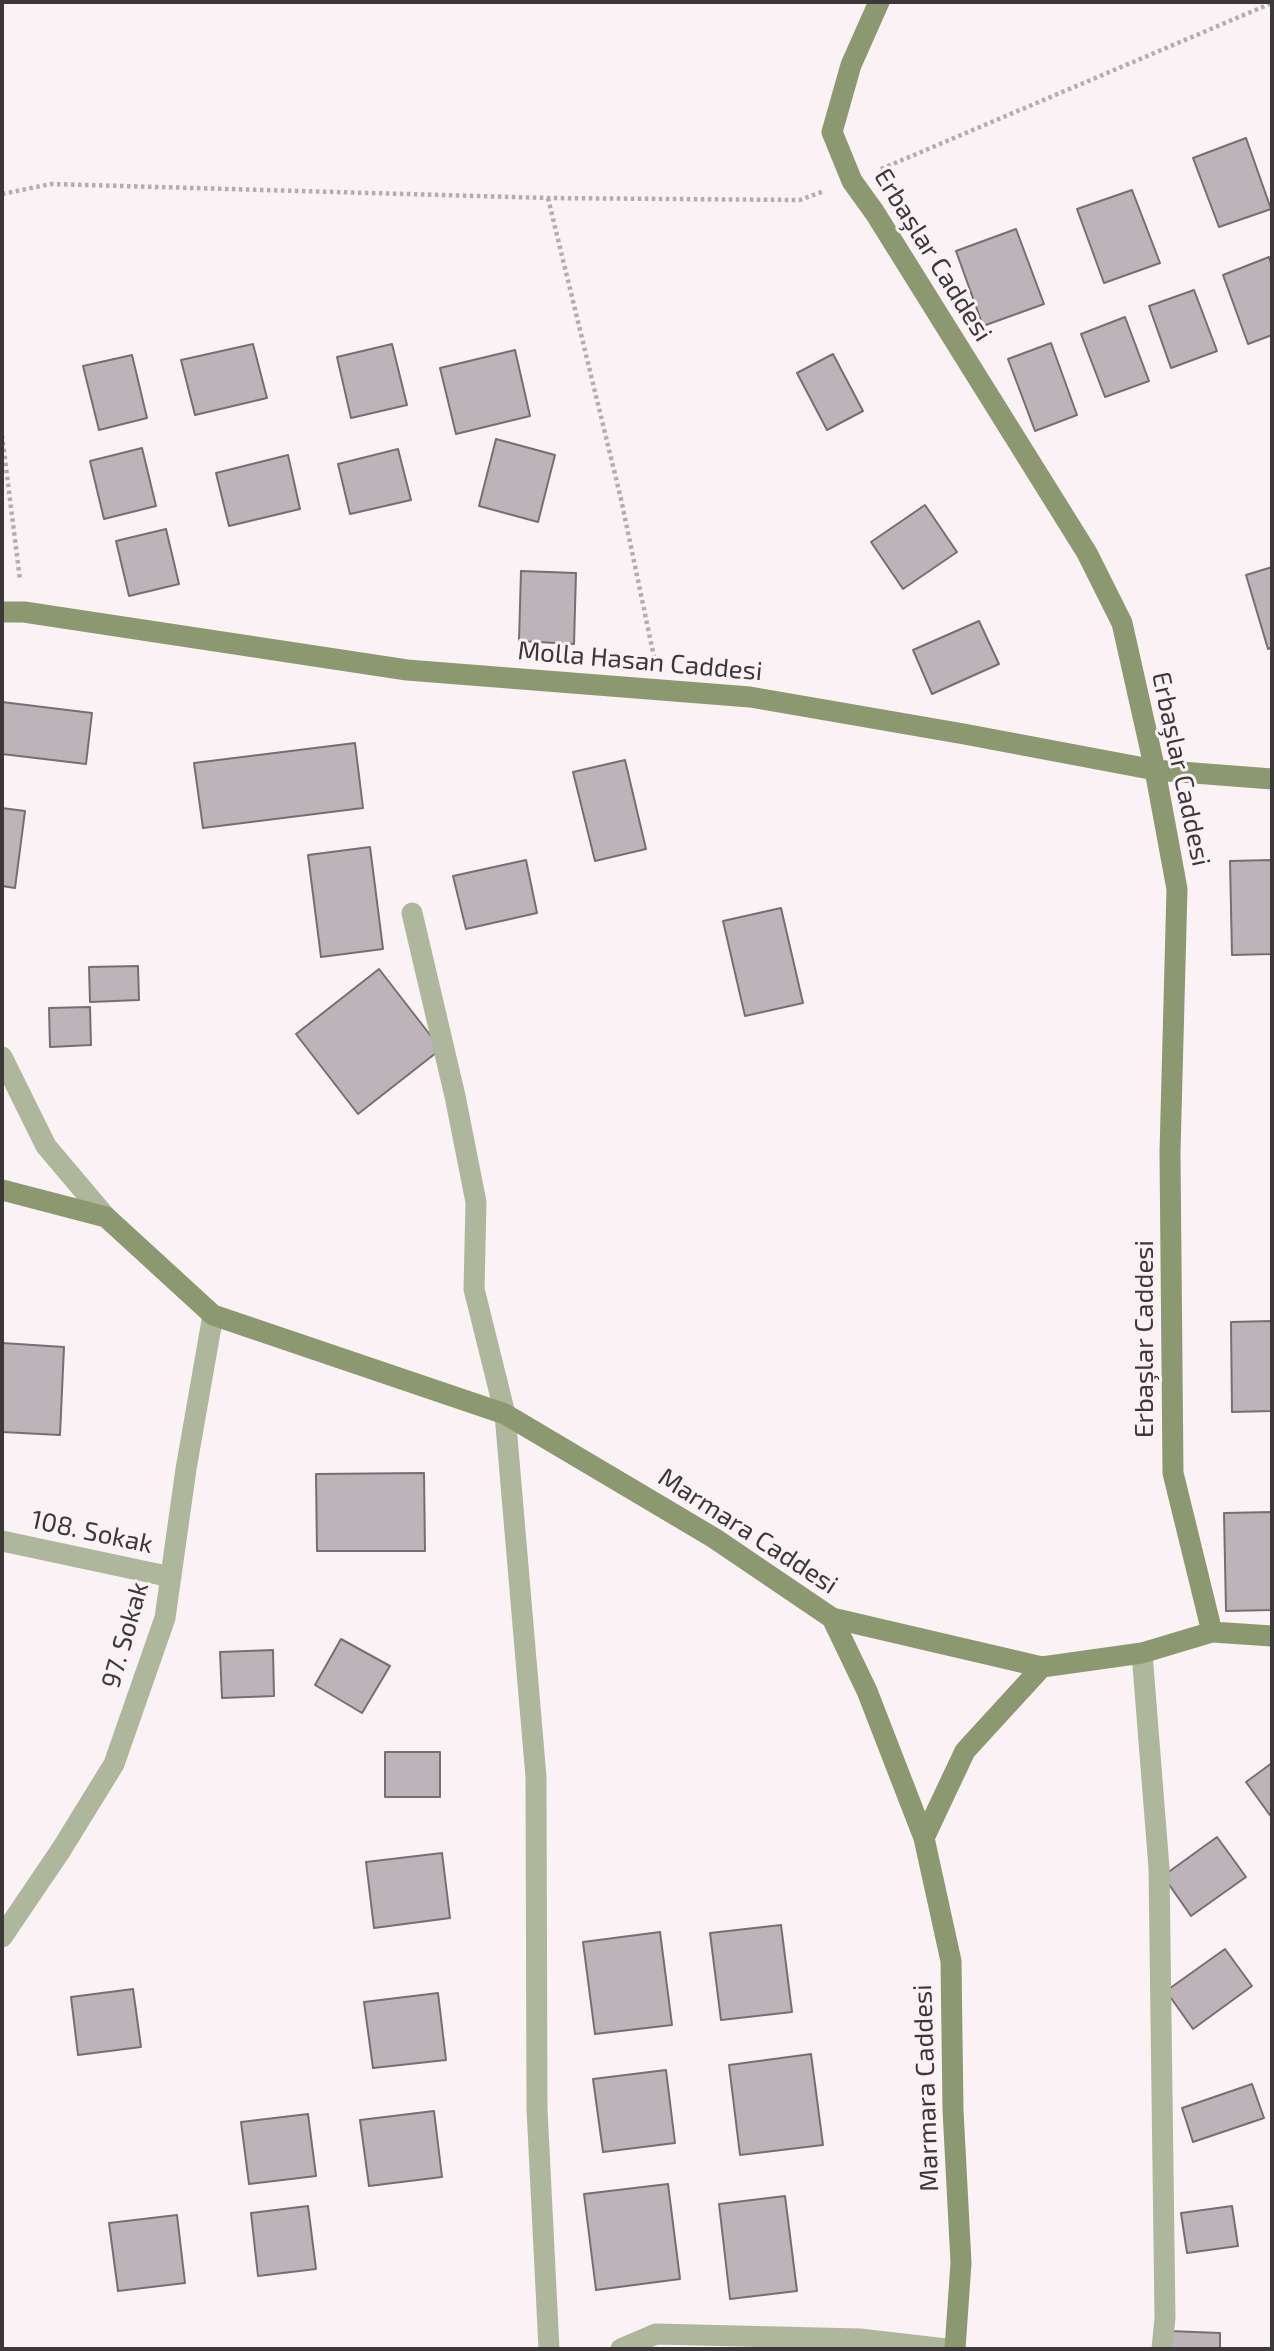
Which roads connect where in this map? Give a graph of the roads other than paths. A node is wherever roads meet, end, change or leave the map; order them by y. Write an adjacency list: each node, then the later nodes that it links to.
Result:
1 (879, 2): 3 (street, Erbaşlar Caddesi)
2 (2, 612): 3 (street, Molla Hasan Caddesi)
3 (1155, 770): 4 (street, Molla Hasan Caddesi); 14 (street, Erbaşlar Caddesi)
4 (1272, 779)
5 (412, 913): 10 (street)
6 (2, 1057): 8 (street)
7 (2, 1190): 8 (street, Marmara Caddesi)
8 (106, 1217): 9 (street, Marmara Caddesi)
9 (213, 1315): 10 (street, Marmara Caddesi); 12 (street, 97. Sokak)
10 (505, 1414): 13 (street, Marmara Caddesi); 21 (street)
11 (2, 1542): 12 (street, 108. Sokak)
12 (170, 1577): 19 (street, 97. Sokak)
13 (832, 1618): 17 (street); 18 (street, Marmara Caddesi)
14 (1212, 1632): 15 (street); 16 (street)
15 (1272, 1636)
16 (1142, 1653): 17 (street); 25 (street)
17 (1042, 1667): 18 (street)
18 (924, 1838): 24 (street, Marmara Caddesi)
19 (2, 1937)
20 (656, 2342): 22 (street); 23 (street)
21 (549, 2349)
22 (621, 2349)
23 (946, 2349)
24 (954, 2349)
25 (1162, 2349)

